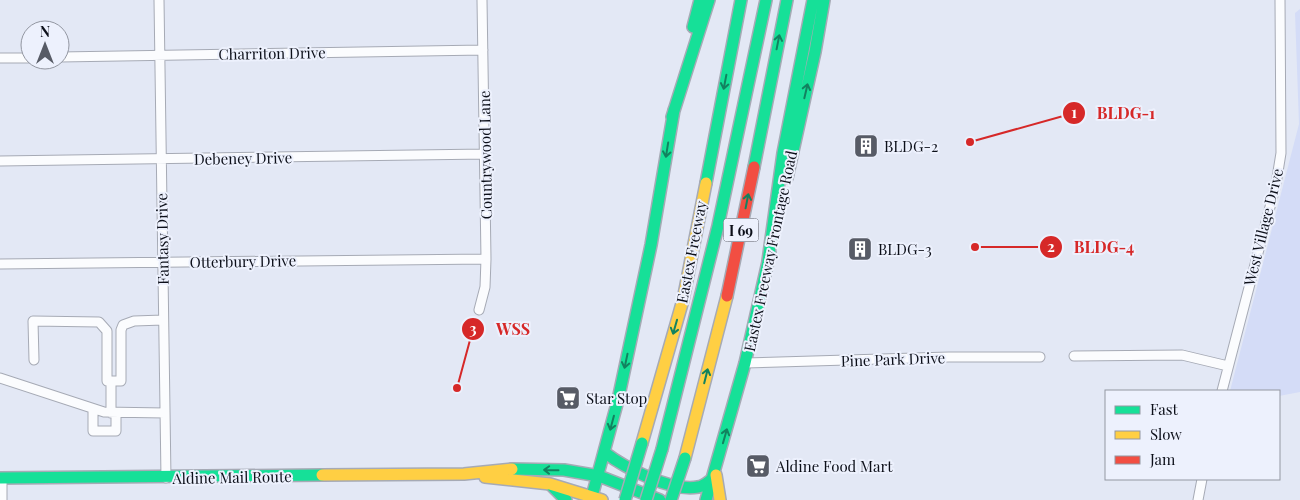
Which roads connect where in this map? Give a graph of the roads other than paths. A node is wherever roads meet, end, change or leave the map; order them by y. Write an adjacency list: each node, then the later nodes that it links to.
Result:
1 (159, 0): 12 (street, Fantasy Drive)
2 (482, 0): 11 (street, Countrywood Lane)
3 (700, 0): 16 (main road)
4 (709, 0): 16 (main road)
5 (741, 0): 50 (main road, Eastex Freeway, one-way to 50, bridge)
6 (766, 0): 51 (main road, bridge)
7 (786, 0): 53 (main road, I 69, one-way to 7, bridge)
8 (813, 0): 21 (main road)
9 (824, 0): 21 (main road, Eastex Freeway Frontage Road, one-way to 9)
10 (1280, 0): 32 (street, West Village Drive)
11 (483, 50): 12 (street, Charriton Drive); 17 (street, Countrywood Lane)
12 (159, 55): 13 (street, Charriton Drive); 18 (street, Fantasy Drive)
13 (70, 57)
14 (0, 58): 15 (street)
15 (20, 58)
16 (672, 116): 39 (main road, one-way to 39)
17 (486, 154): 18 (street, Debeney Drive); 20 (street, Countrywood Lane)
18 (161, 159): 19 (street, Debeney Drive); 22 (street, Fantasy Drive)
19 (0, 160)
20 (486, 259): 22 (street, Otterbury Drive); 24 (street, Countrywood Lane)
21 (768, 261): 31 (main road, Eastex Freeway Frontage Road)
22 (162, 262): 23 (street, Otterbury Drive); 25 (street, Fantasy Drive)
23 (0, 264)
24 (479, 310)
25 (163, 320): 26 (street); 37 (street, Fantasy Drive)
26 (121, 330): 27 (street); 34 (street)
27 (107, 331): 30 (street); 34 (street)
28 (1074, 356): 32 (street)
29 (1040, 357): 31 (street, Pine Park Drive)
30 (34, 360)
31 (745, 363): 41 (main road, Eastex Freeway Frontage Road, one-way to 31)
32 (1228, 366): 35 (street, West Village Drive)
33 (0, 378): 36 (street)
34 (111, 381): 38 (street)
35 (1222, 390)
36 (93, 410): 38 (street); 38 (street)
37 (165, 412): 38 (street); 44 (street, Fantasy Drive)
38 (113, 413)
39 (604, 452): 41 (main road); 42 (main road)
40 (464, 474): 42 (main road, Aldine Mail Route, one-way to 40); 44 (main road, Aldine Mail Route); 46 (main road, Aldine Mail Route)
41 (714, 474): 54 (main road, Eastex Freeway Frontage Road); 55 (main road)
42 (599, 476): 47 (main road); 52 (main road, Aldine Mail Route)
43 (1, 478): 44 (main road, Aldine Mail Route); 48 (street)
44 (166, 478)
45 (1202, 480): 56 (street)
46 (550, 484): 47 (main road, Aldine Mail Route); 49 (main road)
47 (595, 499)
48 (2, 500)
49 (566, 500)
50 (625, 500)
51 (646, 500)
52 (660, 500)
53 (671, 500)
54 (706, 500)
55 (720, 500)
56 (1198, 500)

